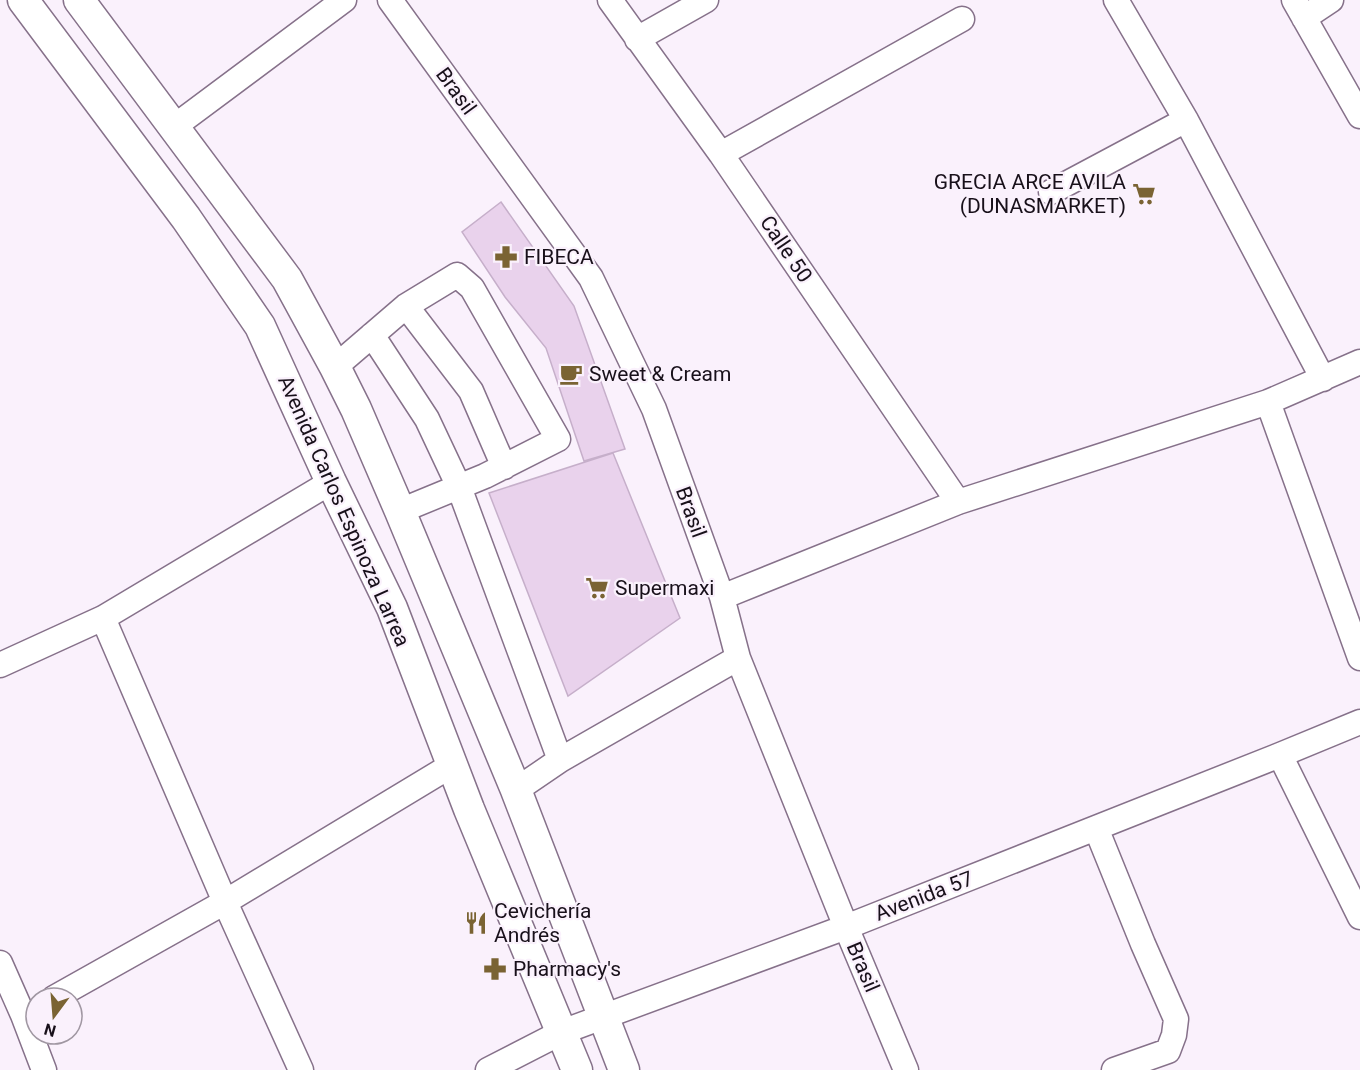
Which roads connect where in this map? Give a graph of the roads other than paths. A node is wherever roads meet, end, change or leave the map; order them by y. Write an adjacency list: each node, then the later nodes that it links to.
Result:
1 (23, 0): 24 (main road, Avenida Carlos Espinoza Larrea)
2 (79, 0): 14 (main road)
3 (344, 0): 14 (street)
4 (390, 0): 28 (street, Brasil)
5 (610, 0): 11 (street, Calle 50)
6 (706, 0): 11 (street)
7 (1116, 0): 13 (street)
8 (1330, 0): 9 (street)
9 (1299, 9): 12 (street)
10 (962, 19): 15 (street)
11 (637, 39): 15 (street, Calle 50)
12 (1360, 116)
13 (1186, 120): 16 (street); 21 (street)
14 (175, 126): 20 (main road)
15 (721, 154): 26 (street, Calle 50)
16 (1051, 192)
17 (406, 306): 18 (street); 23 (street); 23 (street)
18 (372, 335): 20 (street); 25 (street)
19 (1360, 362): 21 (street)
20 (335, 367): 27 (main road)
21 (1323, 379): 22 (street)
22 (1268, 402): 26 (street); 31 (street)
23 (504, 467): 25 (street)
24 (331, 482): 29 (street); 36 (main road, Avenida Carlos Espinoza Larrea)
25 (459, 487): 27 (street); 35 (street)
26 (958, 502): 28 (street)
27 (400, 511): 37 (main road)
28 (722, 597): 30 (street, Brasil)
29 (103, 618): 32 (street); 39 (street)
30 (738, 658): 35 (street); 41 (street, Brasil)
31 (1360, 658)
32 (0, 665)
33 (1360, 722): 34 (street, Avenida 57)
34 (1280, 755): 38 (street, Avenida 57); 40 (street)
35 (560, 760): 37 (street)
36 (452, 765): 39 (street); 46 (main road, Avenida Carlos Espinoza Larrea)
37 (516, 790): 45 (main road)
38 (1096, 828): 41 (street, Avenida 57); 48 (street)
39 (225, 902): 43 (street); 50 (street)
40 (1360, 916)
41 (846, 927): 45 (street, Avenida 57); 54 (street, Brasil)
42 (0, 963): 44 (street)
43 (75, 986)
44 (24, 1002)
45 (603, 1017): 46 (street, Avenida 57); 53 (main road)
46 (562, 1032): 51 (street, Avenida 57); 52 (main road, Avenida Carlos Espinoza Larrea)
47 (38, 1046): 49 (street)
48 (1118, 1069)
49 (44, 1070)
50 (301, 1070)
51 (488, 1070)
52 (577, 1070)
53 (624, 1070)
54 (906, 1070)

